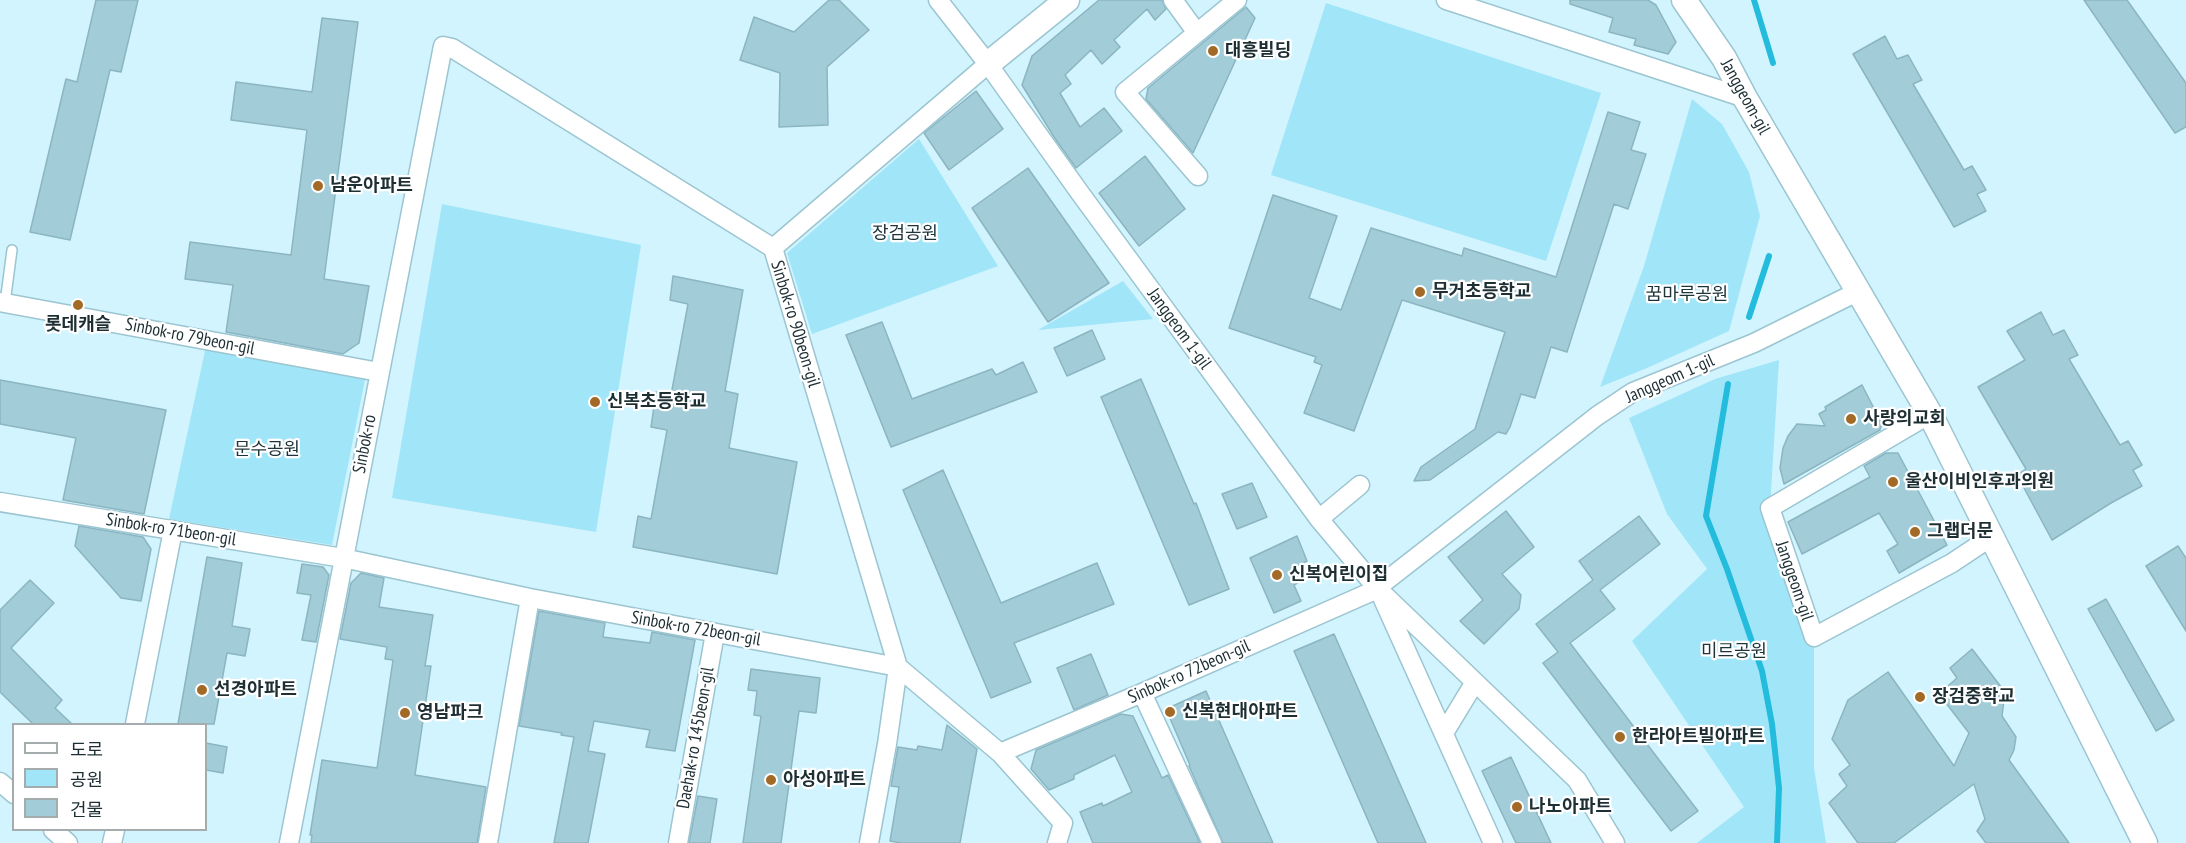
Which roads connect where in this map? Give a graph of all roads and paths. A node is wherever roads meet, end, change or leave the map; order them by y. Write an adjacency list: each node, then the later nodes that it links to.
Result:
1 (938, 0): 9 (street)
2 (1067, 0): 9 (main road)
3 (1173, 0): 7 (street)
4 (1237, 0): 7 (street)
5 (1684, 0): 10 (main road, Janggeom-gil)
6 (1452, 1): 10 (street)
7 (1197, 33): 11 (street)
8 (443, 46): 12 (street, Sinbok-ro 90beon-gil); 16 (street, Sinbok-ro)
9 (988, 64): 12 (street); 20 (street, Janggeom 1-gil)
10 (1745, 98): 14 (main road, Janggeom-gil)
11 (1198, 176)
12 (773, 249): 27 (street, Sinbok-ro 90beon-gil)
13 (12, 250): 15 (lane)
14 (1857, 292): 17 (main road, Janggeom-gil); 24 (street, Janggeom 1-gil)
15 (3, 302): 16 (street, Sinbok-ro 79beon-gil)
16 (380, 372): 23 (street, Sinbok-ro)
17 (1930, 414): 22 (main road, Janggeom-gil); 22 (street, Janggeom-gil)
18 (1360, 486): 20 (street)
19 (0, 502): 21 (street, Sinbok-ro 71beon-gil)
20 (1318, 519): 24 (street, Janggeom 1-gil)
21 (172, 530): 23 (street, Sinbok-ro 71beon-gil); 30 (street)
22 (1990, 537): 45 (main road, Janggeom-gil)
23 (343, 558): 25 (street, Sinbok-ro 72beon-gil); 37 (street, Sinbok-ro)
24 (1377, 588): 28 (street, Janggeom 1-gil); 29 (street, Sinbok-ro 72beon-gil); 31 (street, Janggeom 1-gil)
25 (530, 598): 26 (street, Sinbok-ro 72beon-gil); 38 (street)
26 (714, 633): 27 (street, Sinbok-ro 72beon-gil); 39 (street, Daehak-ro 145beon-gil)
27 (898, 666): 32 (street); 40 (street)
28 (1474, 682): 31 (street); 44 (street, Janggeom 1-gil)
29 (1142, 693): 32 (street, Sinbok-ro 72beon-gil); 42 (street)
30 (135, 723)
31 (1443, 732): 43 (street, Janggeom 1-gil)
32 (1000, 753): 41 (street)
33 (0, 782): 34 (street)
34 (12, 792)
35 (54, 831): 36 (street)
36 (68, 843)
37 (289, 843)
38 (488, 843)
39 (678, 843)
40 (869, 843)
41 (1058, 843)
42 (1212, 843)
43 (1493, 843)
44 (1615, 843)
45 (2145, 843)

